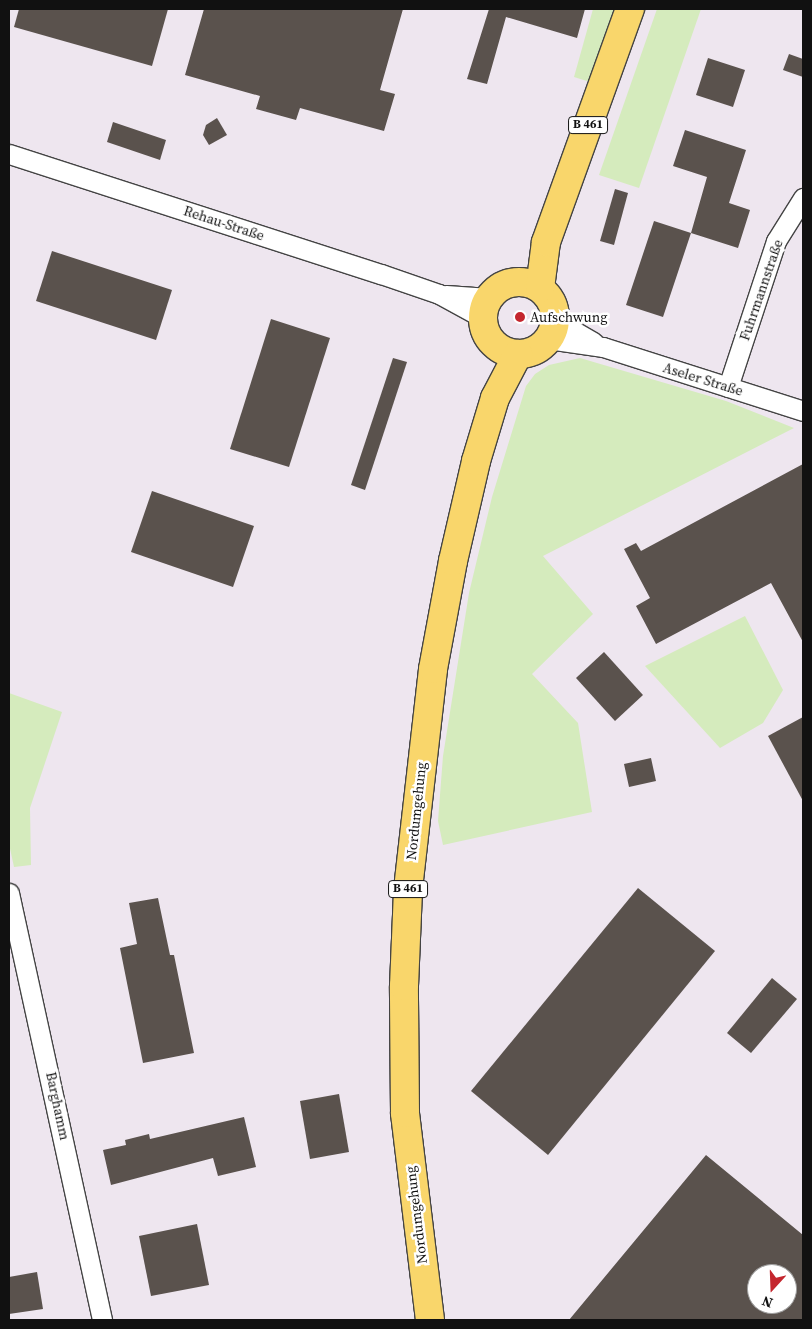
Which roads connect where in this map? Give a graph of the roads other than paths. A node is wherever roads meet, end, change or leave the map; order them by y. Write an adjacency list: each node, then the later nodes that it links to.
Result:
1 (630, 9): 4 (main road, B 461)
2 (9, 154): 5 (street, Rehau-Straße)
3 (803, 198): 8 (street, Fuhrmannstraße)
4 (528, 285): 5 (main road); 6 (main road)
5 (486, 308): 7 (main road)
6 (552, 330): 7 (main road); 8 (street, Aseler Straße)
7 (508, 350): 12 (main road, Nordumgehung / B 461)
8 (728, 387): 9 (street, Aseler Straße)
9 (803, 411)
10 (9, 893): 11 (street, Barghamm)
11 (102, 1320)
12 (430, 1320)

